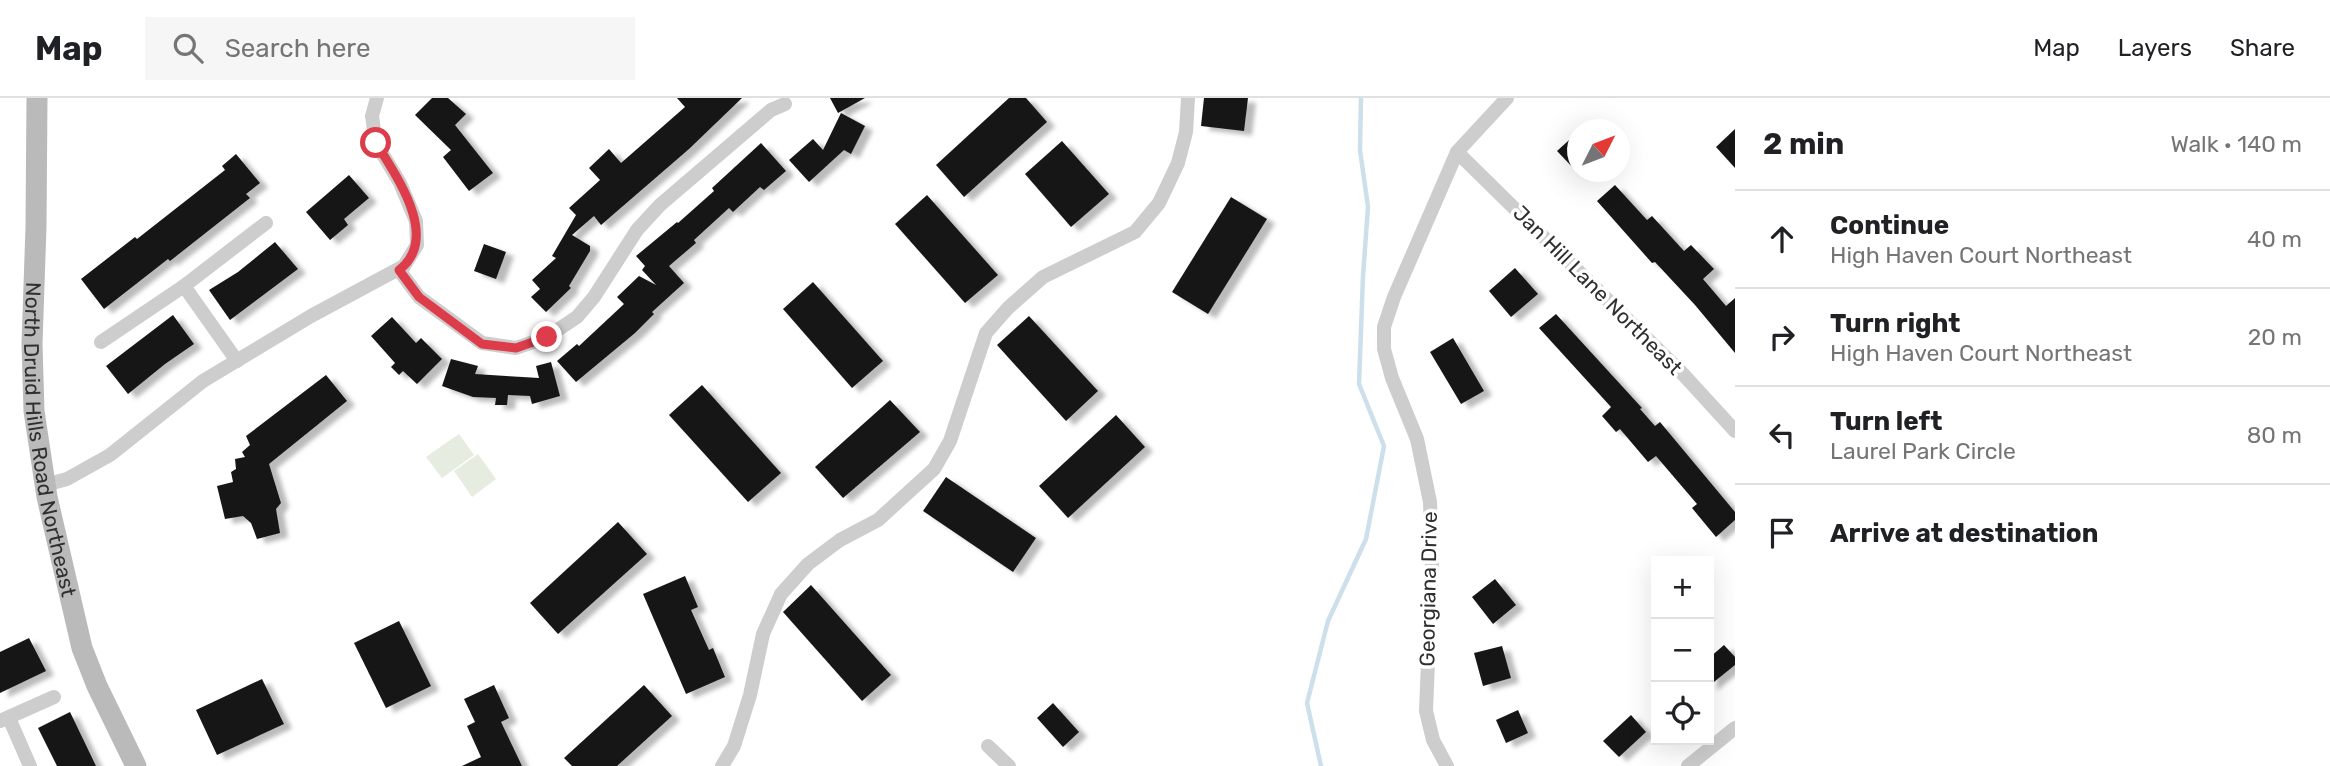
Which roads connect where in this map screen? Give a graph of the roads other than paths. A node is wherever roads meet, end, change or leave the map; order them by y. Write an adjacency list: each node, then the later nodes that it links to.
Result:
1 (37, 98): 13 (main road, North Druid Hills Road Northeast)
2 (377, 98): 8 (street)
3 (1188, 98): 20 (street)
4 (1507, 98): 6 (street)
5 (785, 104): 8 (street)
6 (1457, 152): 12 (street, Jan Hill Lane Northeast); 22 (street, Georgiana Drive)
7 (266, 223): 9 (street)
8 (399, 270): 11 (street)
9 (184, 286): 10 (street); 11 (street)
10 (101, 342)
11 (237, 361): 13 (street)
12 (1735, 431)
13 (45, 485): 19 (main road, North Druid Hills Road Northeast)
14 (54, 697): 15 (street)
15 (4, 720): 18 (street)
16 (1735, 728): 23 (street)
17 (988, 746): 21 (street)
18 (30, 766)
19 (136, 766)
20 (722, 766)
21 (1009, 766)
22 (1447, 766)
23 (1688, 766)

